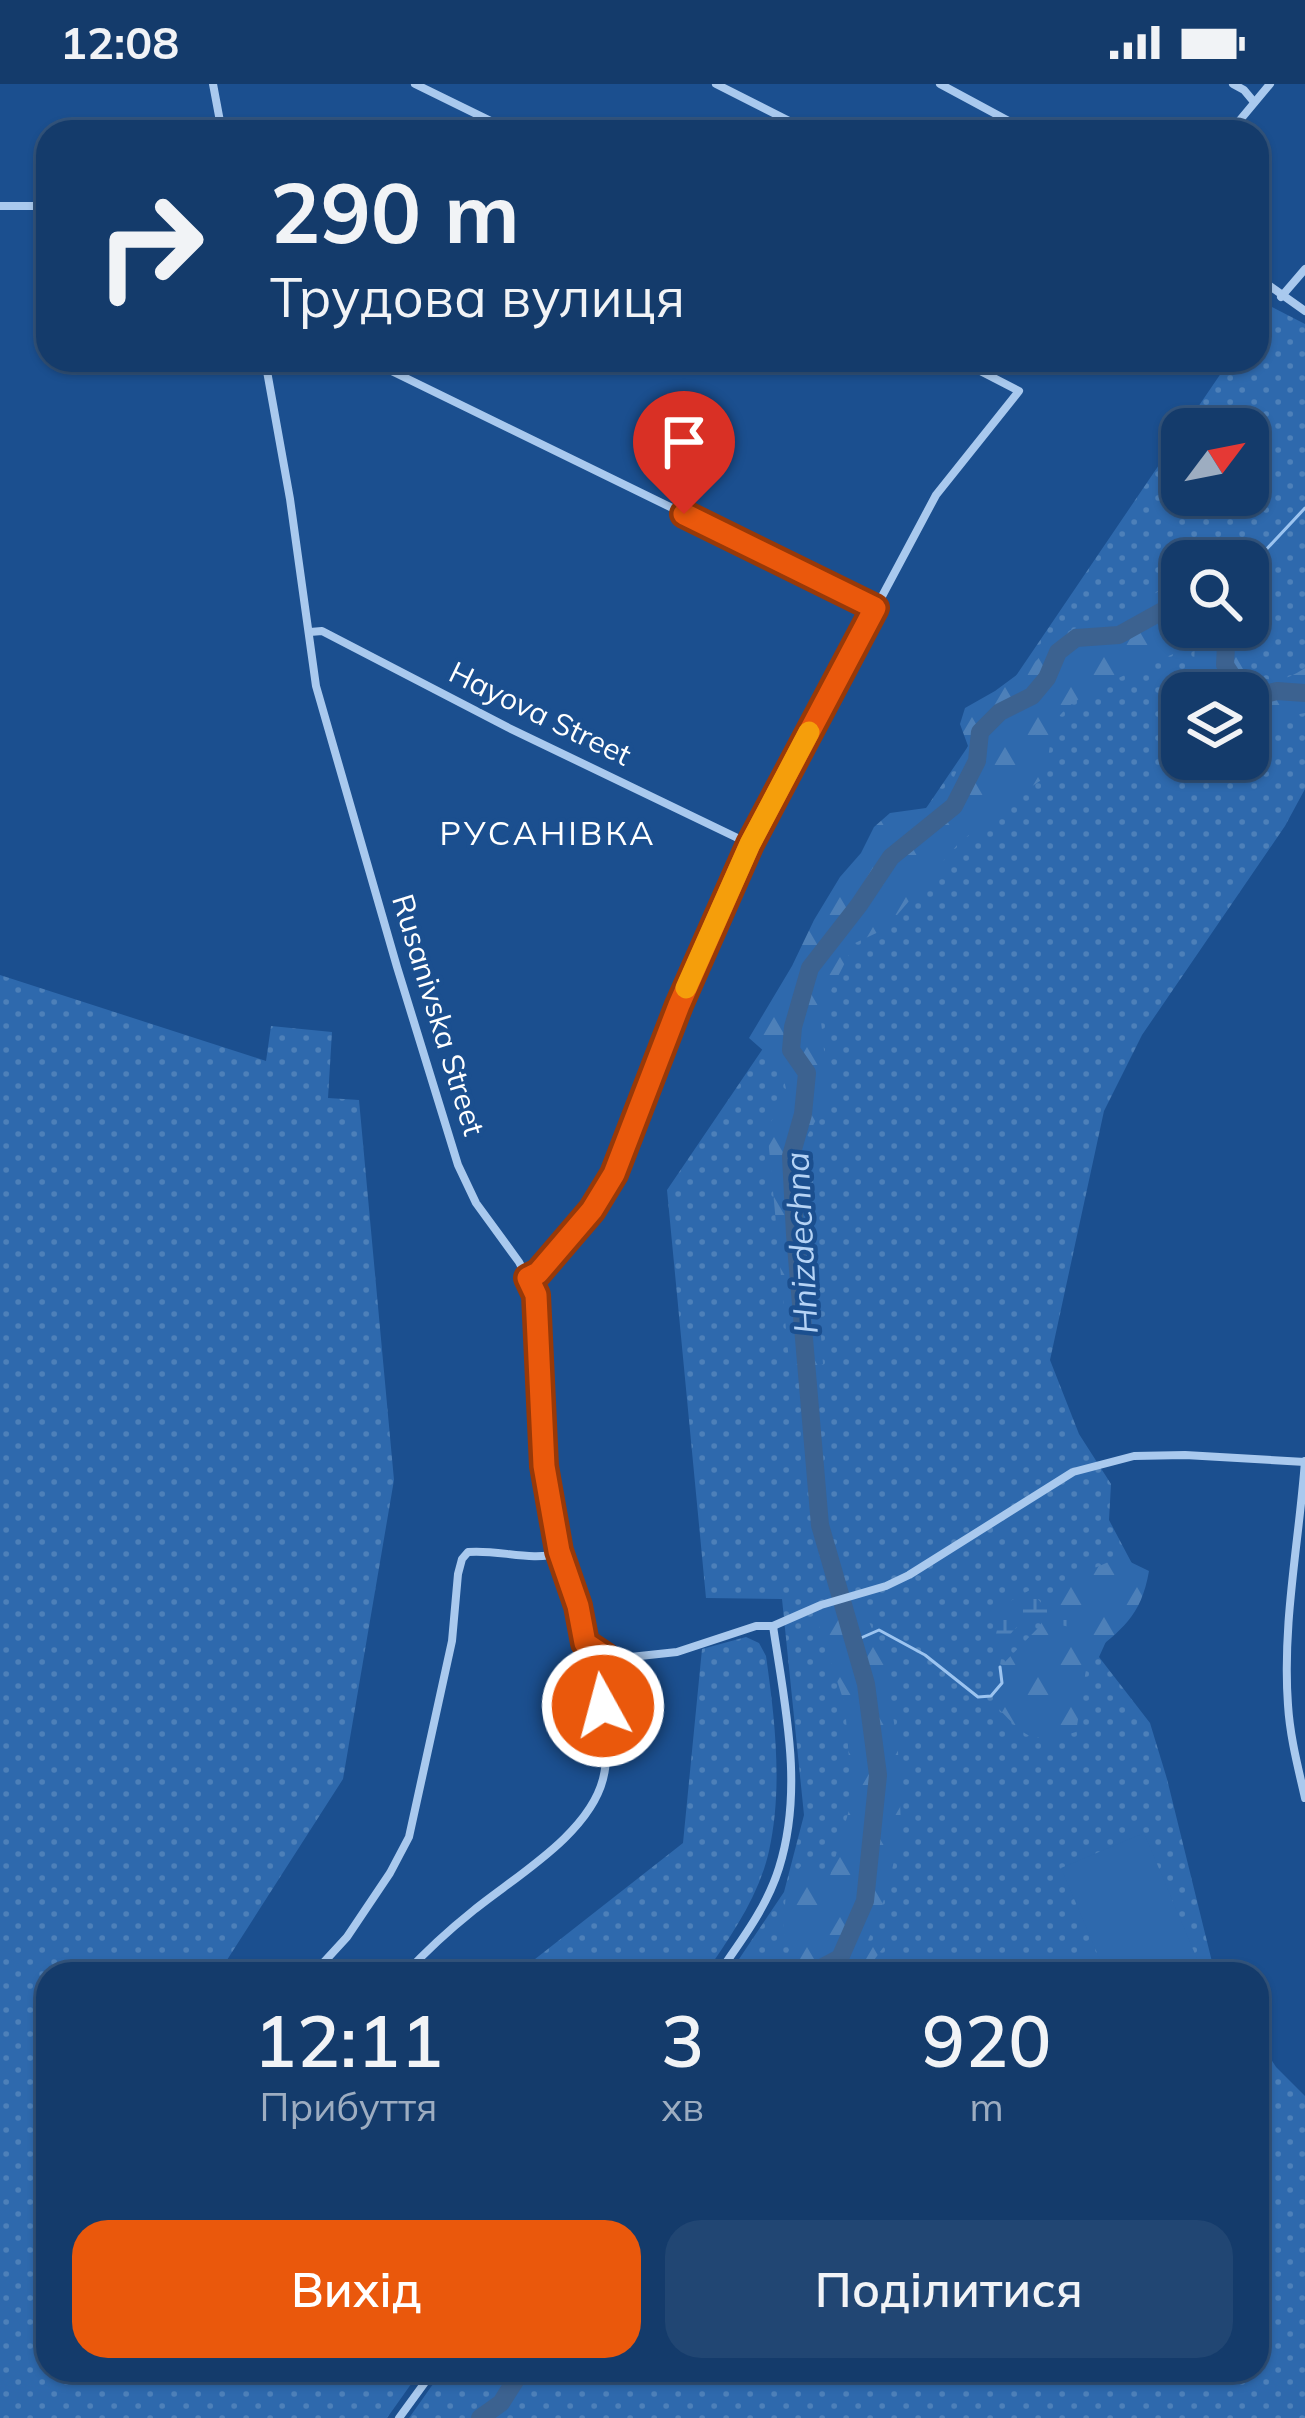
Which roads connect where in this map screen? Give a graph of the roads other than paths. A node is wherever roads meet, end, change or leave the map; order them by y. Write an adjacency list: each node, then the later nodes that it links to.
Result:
1 (213, 84): 8 (street)
2 (416, 84): 9 (street)
3 (716, 84): 10 (street)
4 (940, 84): 11 (street)
5 (1232, 84): 7 (street)
6 (1270, 84): 7 (street)
7 (1255, 102): 12 (street)
8 (220, 120)
9 (489, 120)
10 (787, 120)
11 (1007, 120)
12 (1241, 120)
13 (0, 206): 14 (street)
14 (36, 206)
15 (1305, 269): 17 (street)
16 (1269, 287): 17 (street)
17 (1281, 297): 18 (street)
18 (1305, 311)
19 (267, 372): 23 (street, Rusanivska Street)
20 (393, 372): 22 (street)
21 (982, 372): 22 (street)
22 (875, 608): 24 (street)
23 (309, 632): 24 (street, Hayova Street); 25 (street, Rusanivska Street)
24 (750, 844): 25 (street)
25 (528, 1278): 27 (street, Rusanivska Street)
26 (1305, 1462): 28 (street); 30 (street)
27 (560, 1553): 29 (street, Rusanivska Street); 31 (street)
28 (773, 1626): 29 (street); 33 (street)
29 (606, 1657): 32 (street)
30 (1305, 1798)
31 (324, 1962)
32 (415, 1962)
33 (726, 1962)
34 (425, 2382): 35 (street)
35 (399, 2418)

